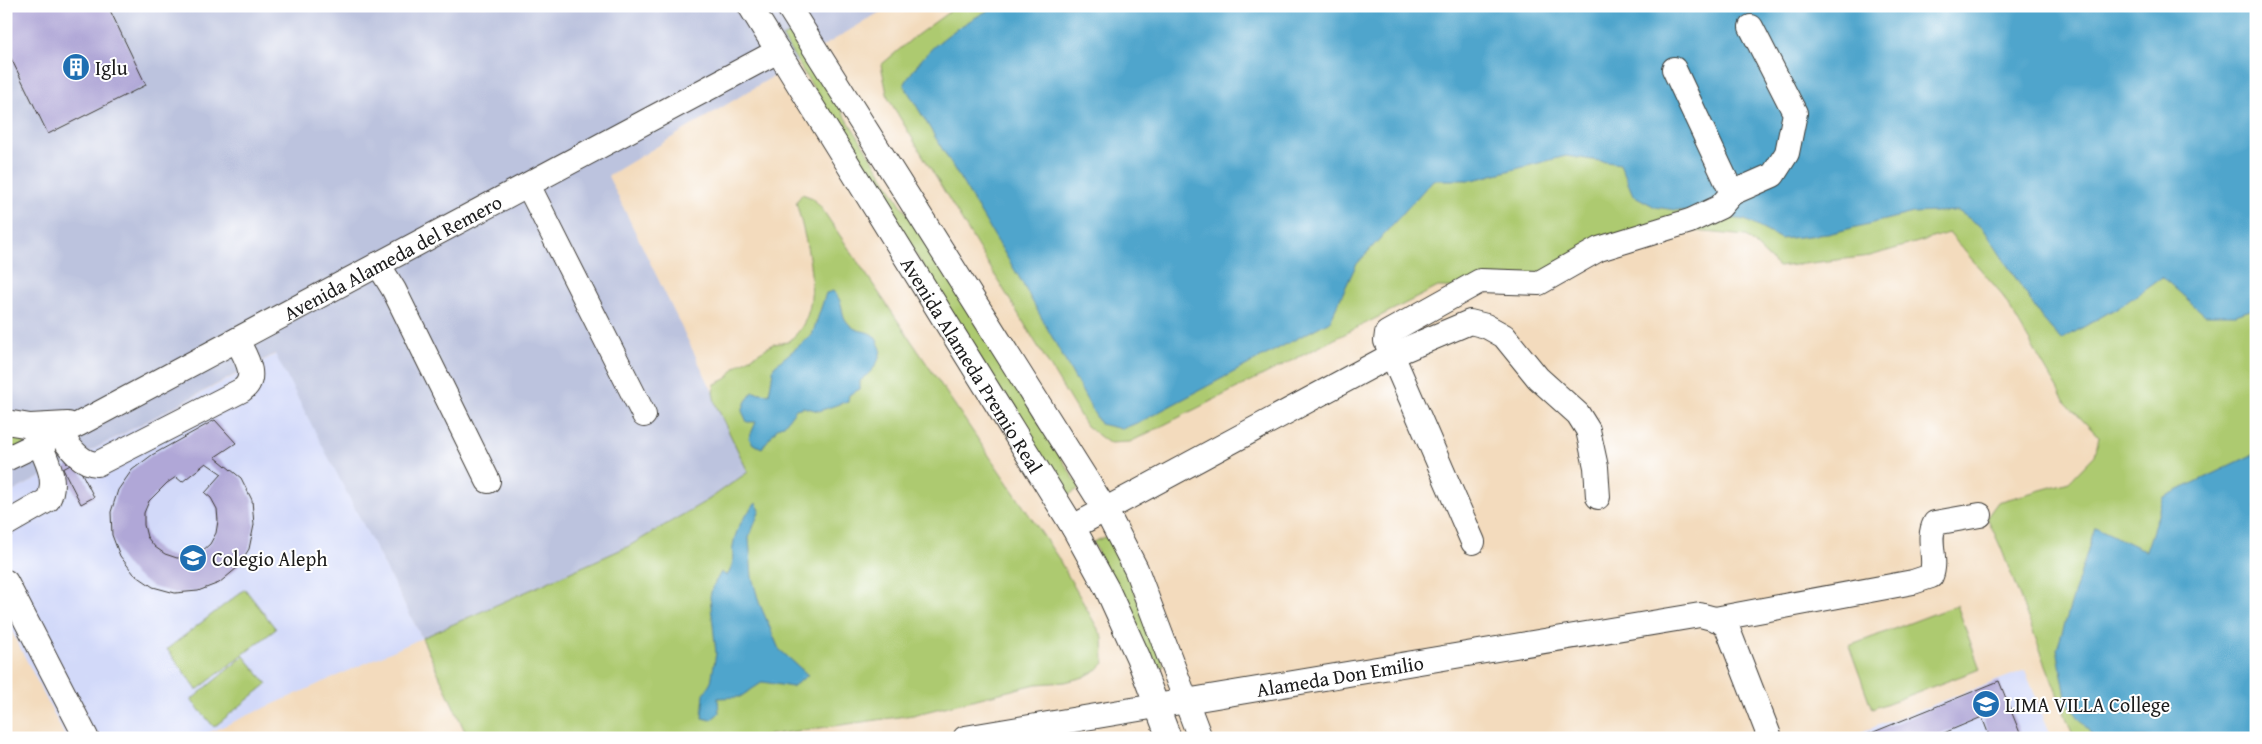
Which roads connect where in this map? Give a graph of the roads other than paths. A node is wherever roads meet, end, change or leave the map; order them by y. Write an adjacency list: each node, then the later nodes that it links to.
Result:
1 (788, 6): 2 (street); 17 (street, Avenida Alameda Premio Real)
2 (756, 15): 4 (street, Avenida Alameda Premio Real)
3 (1752, 28): 7 (street)
4 (778, 51): 6 (street, Avenida Alameda del Remero); 20 (street, Avenida Alameda Premio Real)
5 (1674, 69): 7 (street)
6 (528, 185): 8 (street, Avenida Alameda del Remero); 11 (street)
7 (1726, 200): 10 (street)
8 (378, 264): 9 (street, Avenida Alameda del Remero); 15 (street)
9 (237, 340): 13 (street, Avenida Alameda del Remero); 13 (street)
10 (1392, 355): 16 (street); 17 (street); 21 (street)
11 (644, 414)
12 (6, 422): 13 (street)
13 (59, 433): 14 (street, Avenida Alameda del Remero); 19 (street)
14 (6, 459)
15 (488, 481)
16 (1598, 497)
17 (1105, 509): 20 (street); 24 (street, Avenida Alameda Premio Real)
18 (1980, 515): 23 (street, Alameda Don Emilio)
19 (6, 524)
20 (1073, 527): 25 (street, Avenida Alameda Premio Real)
21 (1473, 542)
22 (6, 582): 26 (street)
23 (1715, 619): 24 (street, Alameda Don Emilio); 30 (street)
24 (1186, 702): 25 (street, Alameda Don Emilio); 29 (street, Avenida Alameda Premio Real)
25 (1157, 707): 27 (street, Alameda Don Emilio); 28 (street, Avenida Alameda Premio Real)
26 (86, 736)
27 (964, 738)
28 (1169, 738)
29 (1200, 738)
30 (1770, 738)

